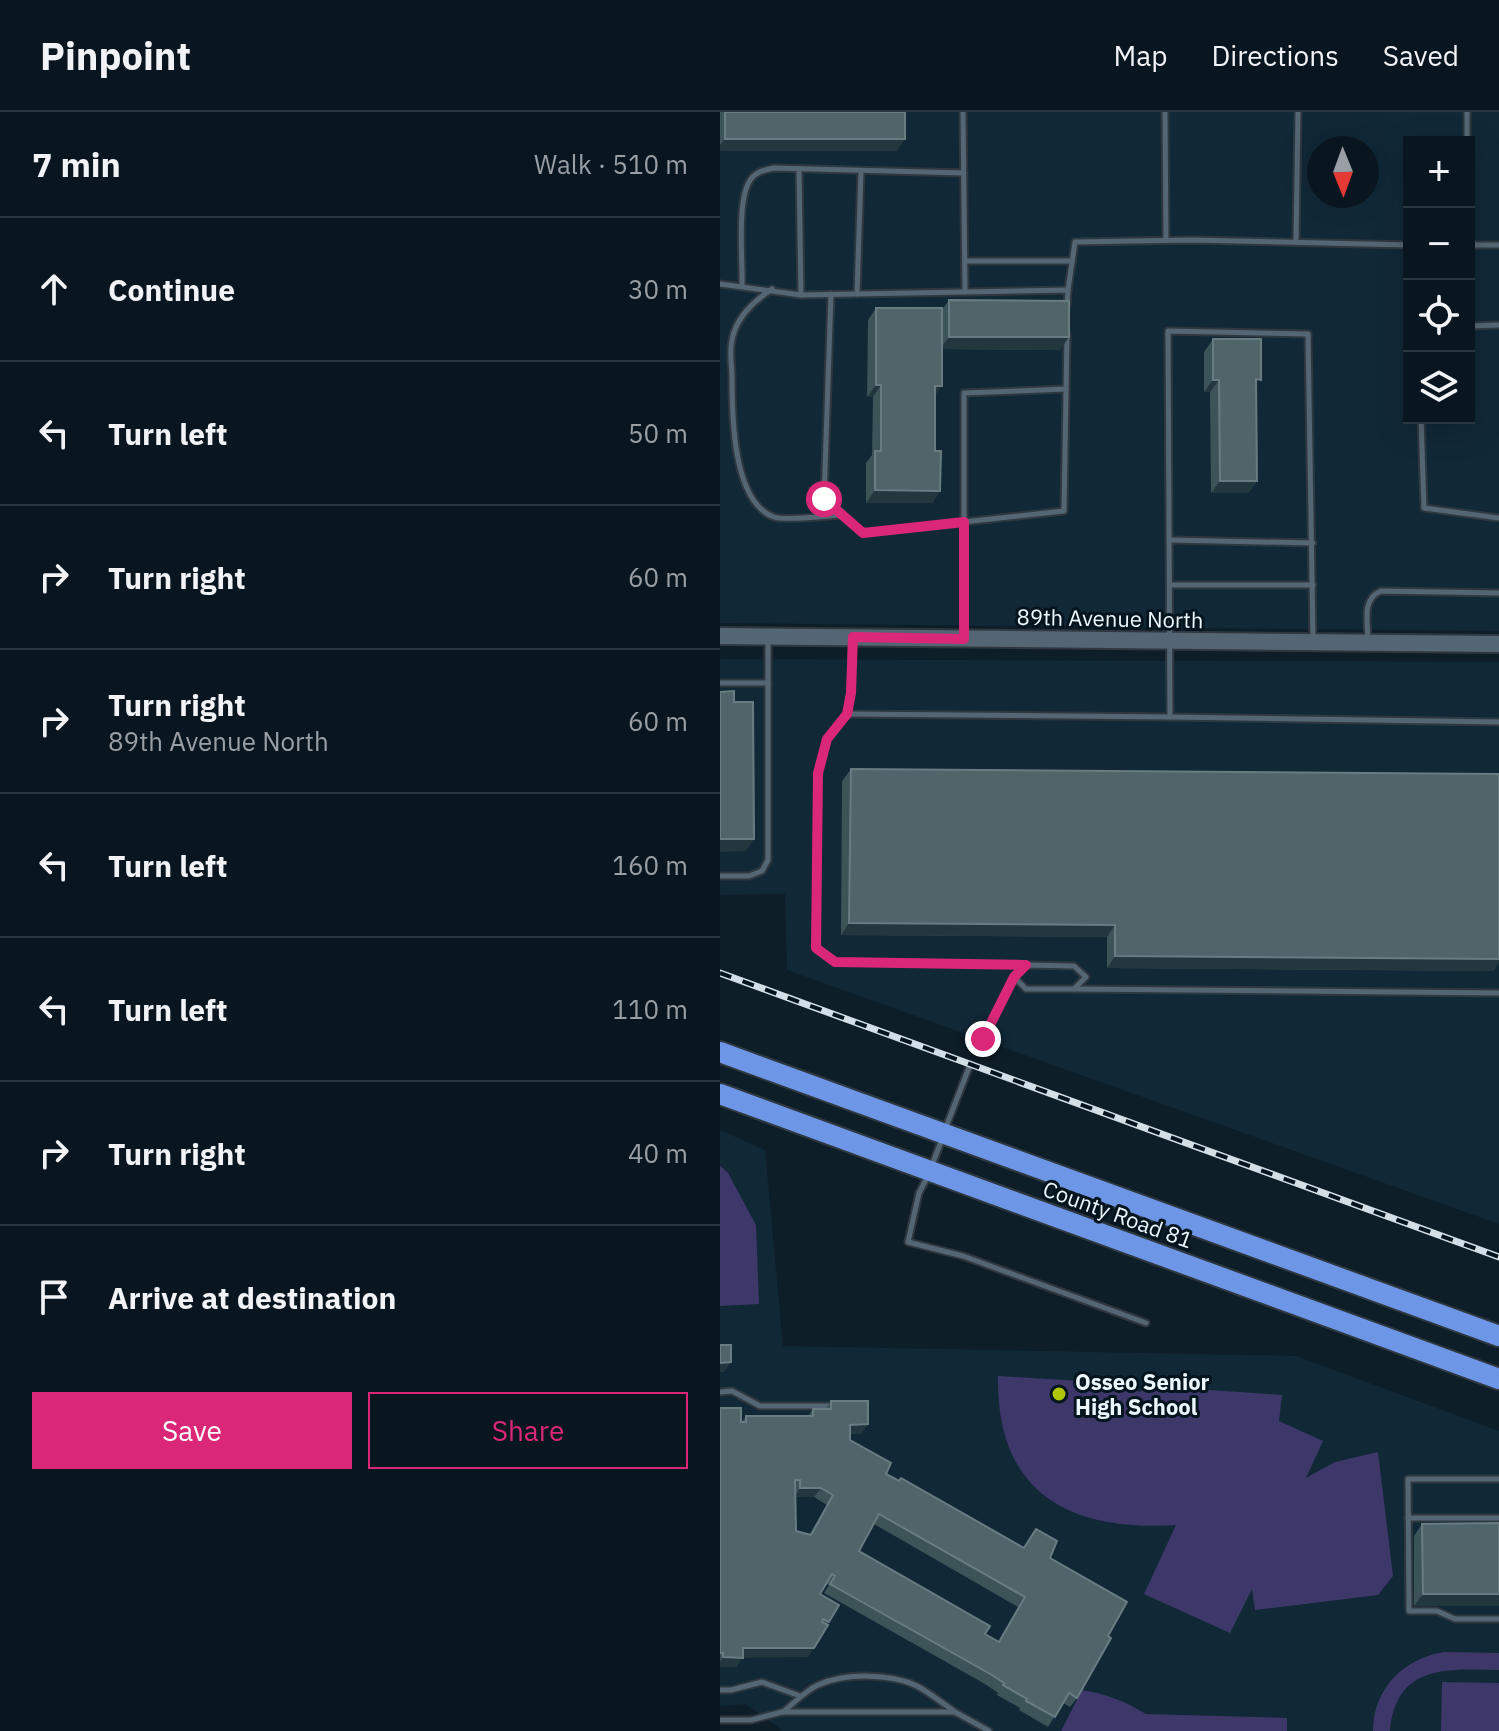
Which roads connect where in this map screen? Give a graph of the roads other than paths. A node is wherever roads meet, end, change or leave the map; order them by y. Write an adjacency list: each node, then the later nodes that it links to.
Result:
1 (963, 112): 8 (lane)
2 (1165, 112): 9 (lane)
3 (1298, 112): 10 (lane)
4 (1467, 112): 5 (lane)
5 (1467, 136)
6 (799, 169): 7 (lane); 17 (lane); 23 (lane)
7 (861, 170): 8 (lane); 22 (lane)
8 (964, 173): 14 (lane)
9 (1166, 240): 10 (lane); 15 (lane)
10 (1296, 242): 11 (lane)
11 (1403, 245)
12 (1475, 245): 13 (lane)
13 (1499, 245)
14 (965, 261): 15 (lane); 20 (lane)
15 (1072, 261): 19 (lane)
16 (720, 284): 17 (lane)
17 (742, 286): 18 (lane)
18 (772, 289): 23 (lane); 30 (lane)
19 (1068, 290): 20 (lane); 24 (lane)
20 (965, 292): 22 (lane)
21 (831, 294): 22 (lane); 23 (lane); 30 (lane)
22 (857, 294)
23 (801, 295)
24 (1067, 318)
25 (1499, 325): 26 (lane)
26 (1475, 326)
27 (1067, 333): 28 (lane)
28 (1066, 389): 32 (lane); 32 (lane)
29 (1421, 424): 31 (lane)
30 (842, 515): 32 (lane)
31 (1499, 518)
32 (964, 522): 41 (lane)
33 (1169, 540): 34 (lane); 34 (lane); 35 (lane)
34 (1313, 543): 36 (lane)
35 (1170, 585): 36 (lane); 42 (lane)
36 (1313, 585): 43 (lane)
37 (1499, 593): 44 (lane)
38 (720, 636): 39 (street, 89th Avenue North)
39 (768, 637): 40 (street, 89th Avenue North); 47 (lane)
40 (853, 637): 41 (street, 89th Avenue North); 48 (lane)
41 (964, 639): 42 (street, 89th Avenue North)
42 (1171, 640): 43 (street, 89th Avenue North); 49 (lane)
43 (1313, 642): 44 (street, 89th Avenue North)
44 (1368, 642): 45 (street, 89th Avenue North)
45 (1499, 644)
46 (720, 683): 47 (lane)
47 (768, 683): 51 (lane)
48 (847, 714): 49 (lane); 52 (lane)
49 (1170, 717): 50 (lane)
50 (1499, 722)
51 (720, 876)
52 (1026, 965): 53 (lane); 54 (lane)
53 (1014, 977): 54 (lane); 56 (lane)
54 (1074, 989): 55 (lane)
55 (1499, 993)
56 (983, 1039)
57 (720, 1052): 60 (highway, County Road 81)
58 (970, 1065): 60 (lane)
59 (720, 1094): 61 (highway, County Road 81)
60 (943, 1135): 61 (lane); 63 (highway, County Road 81)
61 (930, 1171): 62 (lane); 64 (highway, County Road 81)
62 (1146, 1323)
63 (1499, 1336)
64 (1499, 1379)
65 (720, 1392): 66 (lane)
66 (838, 1407)
67 (1499, 1479): 68 (lane)
68 (1408, 1518): 69 (lane); 70 (lane)
69 (1499, 1518)
70 (1499, 1619)
71 (720, 1690): 72 (lane)
72 (801, 1696): 73 (lane); 74 (lane)
73 (782, 1712): 74 (lane); 75 (lane)
74 (955, 1712): 76 (lane)
75 (720, 1720)
76 (989, 1731)

